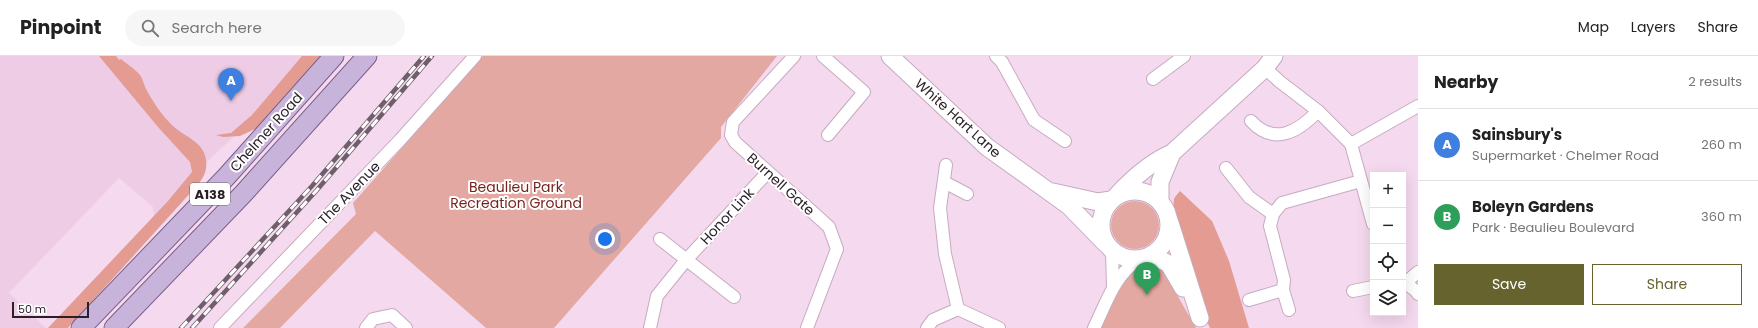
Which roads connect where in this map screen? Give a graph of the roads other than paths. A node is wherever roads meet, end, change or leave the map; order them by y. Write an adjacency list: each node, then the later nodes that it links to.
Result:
1 (334, 56): 47 (main road, Chelmer Road / A138)
2 (367, 56): 48 (main road, Chelmer Road / A138)
3 (475, 56): 49 (street, The Avenue)
4 (794, 56): 20 (street, Burnell Gate)
5 (823, 56): 14 (street)
6 (890, 56): 23 (street, White Hart Lane)
7 (996, 56): 15 (street)
8 (1184, 56): 10 (street)
9 (1270, 62): 12 (street); 17 (street)
10 (1153, 79)
11 (1418, 106): 16 (street)
12 (1318, 111): 13 (street); 16 (street)
13 (1251, 121)
14 (828, 135)
15 (1065, 140)
16 (1351, 144): 21 (street)
17 (1172, 153): 25 (street); 26 (street)
18 (946, 165): 22 (street)
19 (1226, 168): 28 (street)
20 (768, 172): 33 (street, Honor Link); 53 (street, Burnell Gate)
21 (1361, 181): 27 (street); 28 (street)
22 (944, 182): 24 (street); 44 (street)
23 (1049, 191): 25 (street, White Hart Lane); 31 (street, White Hart Lane)
24 (967, 194)
25 (1115, 197): 26 (street); 31 (street)
26 (1160, 202): 29 (street)
27 (1370, 213)
28 (1273, 214): 39 (street)
29 (1169, 219): 32 (street); 46 (street)
30 (660, 239): 33 (street)
31 (1109, 247): 32 (street); 37 (street)
32 (1145, 257): 37 (street); 46 (street)
33 (686, 260): 42 (street); 52 (street, Honor Link)
34 (1418, 272): 35 (street)
35 (1406, 281)
36 (1406, 284): 41 (street)
37 (1113, 287): 56 (street)
38 (1370, 288): 40 (street)
39 (1283, 290): 43 (street); 45 (street)
40 (1353, 291)
41 (1418, 294)
42 (734, 297)
43 (1249, 300)
44 (958, 309): 54 (street); 55 (street)
45 (1289, 310)
46 (1202, 323)
47 (81, 328)
48 (114, 328)
49 (220, 328)
50 (366, 328): 51 (street)
51 (406, 328)
52 (650, 328)
53 (807, 328)
54 (926, 328)
55 (999, 328)
56 (1094, 328)

